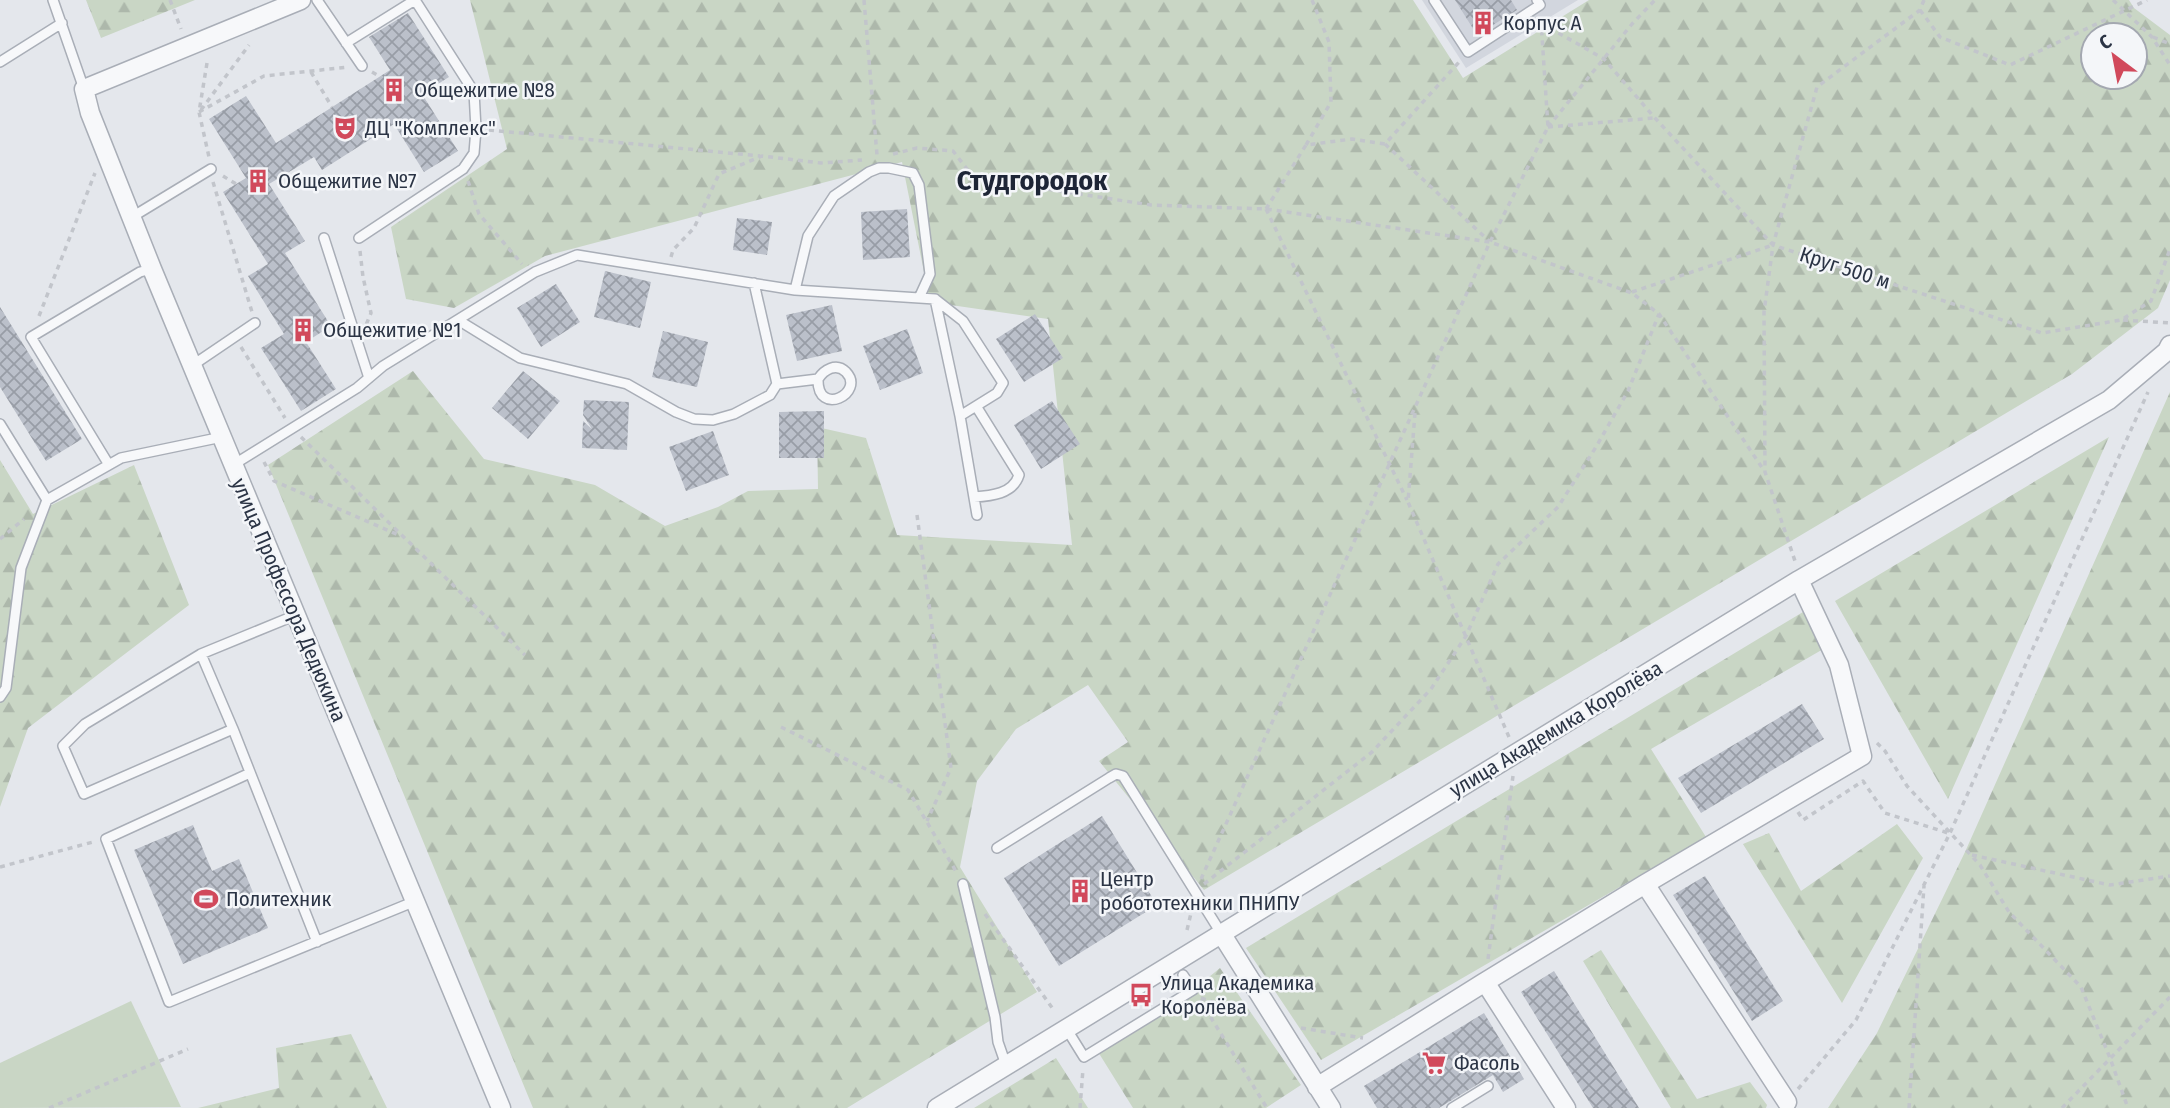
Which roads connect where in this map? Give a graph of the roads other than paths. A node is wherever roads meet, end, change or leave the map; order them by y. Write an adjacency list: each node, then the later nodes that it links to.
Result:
1 (53, 0): 6 (lane)
2 (301, 0): 10 (street)
3 (317, 0): 7 (lane)
4 (1434, 0): 5 (lane)
5 (1542, 2)
6 (62, 23): 8 (lane); 10 (lane)
7 (346, 43): 9 (lane); 14 (lane)
8 (0, 62)
9 (362, 66)
10 (84, 89): 12 (street, улица Профессора Дедюкина)
11 (211, 169): 12 (lane)
12 (132, 217): 15 (street, улица Профессора Дедюкина)
13 (324, 238): 24 (lane)
14 (359, 238)
15 (152, 269): 23 (street, улица Профессора Дедюкина); 31 (lane)
16 (754, 283): 17 (lane); 20 (lane); 26 (lane)
17 (794, 290): 18 (lane); 18 (lane)
18 (919, 298): 19 (lane)
19 (935, 299): 27 (lane); 28 (lane)
20 (458, 320): 24 (lane); 26 (lane)
21 (255, 323): 23 (lane)
22 (2170, 345): 36 (street, улица Академика Королёва)
23 (193, 365): 30 (street, улица Профессора Дедюкина)
24 (369, 377): 32 (lane)
25 (818, 379): 26 (lane)
26 (777, 384)
27 (976, 406): 28 (lane); 33 (lane)
28 (960, 416): 33 (lane)
29 (0, 424): 34 (lane)
30 (222, 437): 31 (lane); 32 (street, улица Профессора Дедюкина)
31 (109, 465): 34 (lane)
32 (233, 465): 37 (street, улица Профессора Дедюкина)
33 (974, 497): 35 (lane)
34 (47, 500): 39 (lane)
35 (977, 515)
36 (1798, 573): 44 (street); 46 (street, улица Академика Королёва)
37 (296, 615): 38 (lane); 45 (street, улица Профессора Дедюкина)
38 (201, 654): 40 (lane); 40 (lane)
39 (0, 697)
40 (233, 729): 41 (lane)
41 (250, 773): 47 (lane); 47 (lane)
42 (997, 848): 46 (lane)
43 (963, 884): 51 (lane)
44 (1645, 884): 49 (street); 54 (street)
45 (413, 902): 47 (lane); 55 (street, улица Профессора Дедюкина)
46 (1222, 933): 50 (street, улица Академика Королёва); 53 (street)
47 (317, 942)
48 (1183, 975): 50 (lane)
49 (1485, 982): 53 (street); 59 (street)
50 (1066, 1028): 51 (street, улица Академика Королёва)
51 (1006, 1065): 56 (street, улица Академика Королёва)
52 (1488, 1086): 58 (lane)
53 (1317, 1087): 57 (street)
54 (1785, 1105)
55 (500, 1108)
56 (937, 1108)
57 (1331, 1108)
58 (1452, 1108)
59 (1566, 1108)

